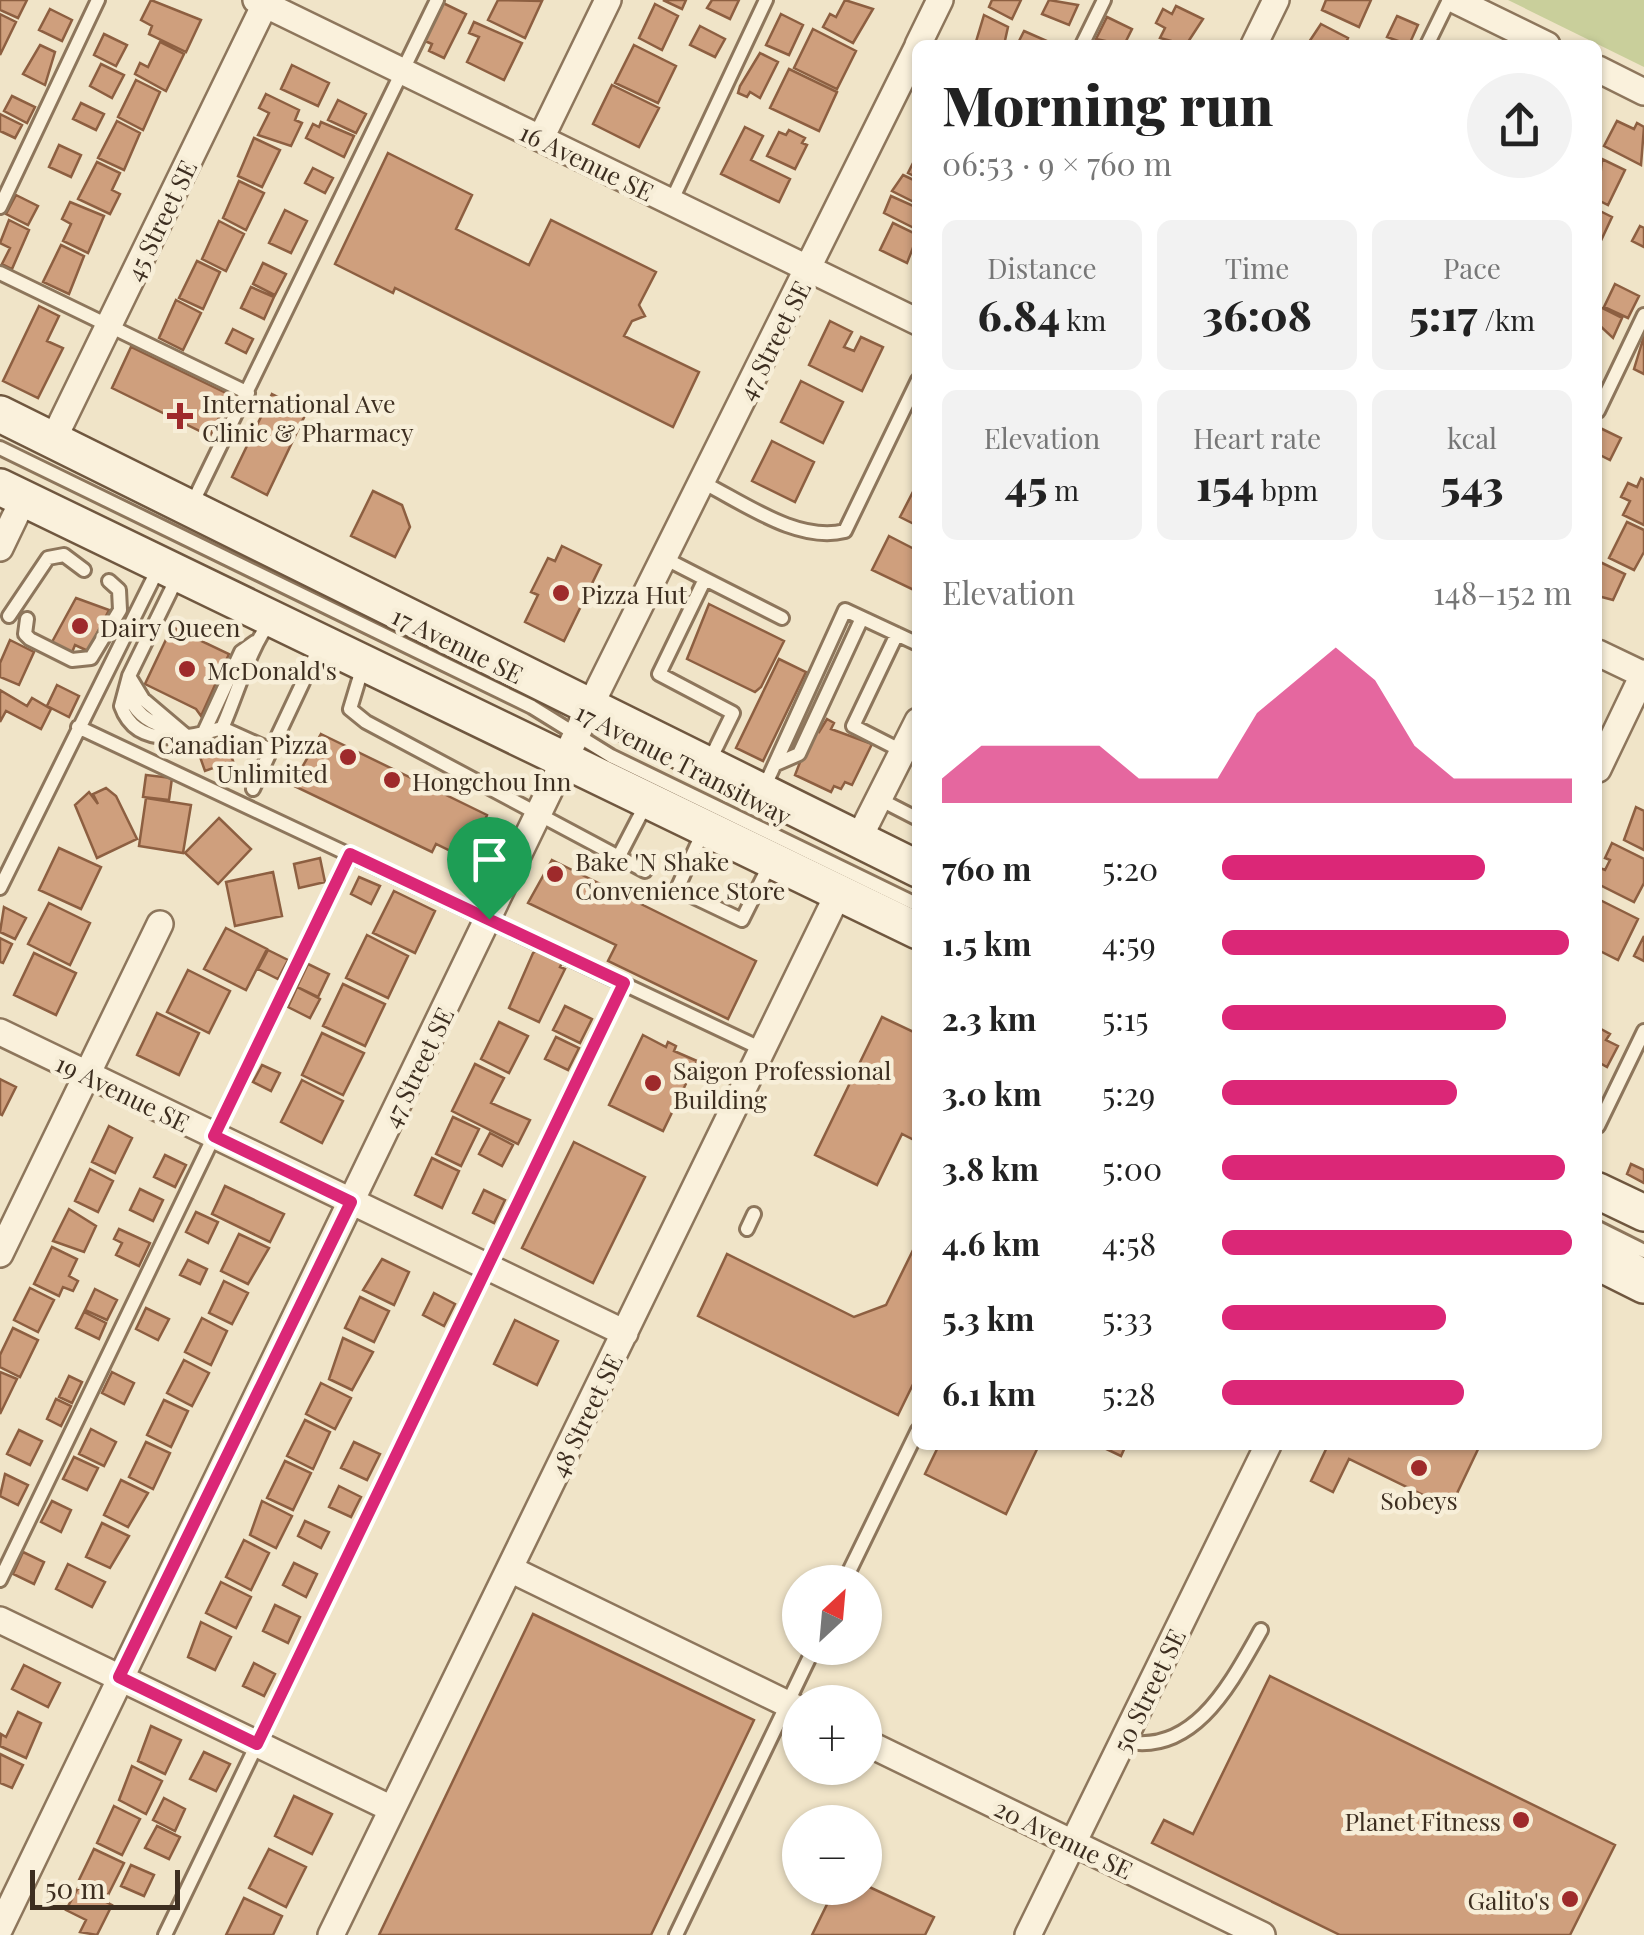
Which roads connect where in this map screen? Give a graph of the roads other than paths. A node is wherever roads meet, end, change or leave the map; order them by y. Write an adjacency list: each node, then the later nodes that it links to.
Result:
1 (98, 0): 21 (lane)
2 (437, 0): 17 (lane)
3 (608, 0): 19 (street)
4 (766, 0): 20 (lane)
5 (940, 0): 10 (street, 47 Street SE)
6 (1104, 0): 11 (lane)
7 (1276, 0): 12 (street)
8 (1452, 0): 13 (lane); 14 (street)
9 (263, 1): 17 (street, 16 Avenue SE); 26 (street, 45 Street SE)
10 (921, 40)
11 (1084, 40)
12 (1256, 40)
13 (1430, 40)
14 (1536, 40)
15 (912, 58): 22 (street, 47 Street SE)
16 (1602, 71): 18 (street)
17 (404, 72): 19 (street, 16 Avenue SE); 28 (lane)
18 (1644, 92)
19 (540, 138): 20 (street, 16 Avenue SE)
20 (671, 202): 22 (street, 16 Avenue SE)
21 (0, 207)
22 (809, 269): 25 (street, 16 Avenue SE); 33 (street, 47 Street SE)
23 (0, 273): 26 (lane)
24 (1644, 315): 29 (lane)
25 (912, 319)
26 (109, 325): 28 (lane); 31 (street, 45 Street SE)
27 (912, 392): 33 (lane)
28 (248, 393): 35 (lane)
29 (1602, 403)
30 (0, 414): 31 (main road, 17 Avenue SE)
31 (52, 440): 35 (main road, 17 Avenue SE)
32 (0, 448): 57 (lane, 17 Avenue Transitway)
33 (702, 482): 37 (street, 47 Street SE)
34 (12, 492): 36 (street); 39 (main road, 17 Avenue SE)
35 (190, 508): 57 (main road, 17 Avenue SE)
36 (0, 548)
37 (664, 558): 40 (lane); 57 (street, 47 Street SE)
38 (84, 570): 42 (lane)
39 (170, 570): 45 (main road, 17 Avenue SE); 52 (lane); 53 (lane)
40 (705, 579): 43 (lane); 62 (lane)
41 (108, 581): 44 (lane)
42 (9, 616)
43 (782, 618)
44 (28, 619)
45 (264, 631): 48 (main road, 17 Avenue SE); 54 (lane); 56 (lane)
46 (897, 634): 47 (lane); 60 (lane); 63 (lane)
47 (912, 641)
48 (321, 643): 50 (main road, 17 Avenue SE); 59 (lane)
49 (1602, 655): 51 (street)
50 (364, 664): 57 (main road, 17 Avenue SE); 67 (lane)
51 (1644, 674): 61 (street)
52 (130, 681): 58 (lane); 58 (lane)
53 (78, 727): 71 (lane); 76 (lane)
54 (222, 728): 56 (lane); 59 (lane)
55 (912, 732): 60 (street)
56 (203, 734): 58 (lane)
57 (576, 735): 62 (main road, 17 Avenue SE); 66 (main road, 17 Avenue SE); 67 (street, 47 Street SE); 78 (lane, 17 Avenue Transitway)
58 (189, 738)
59 (271, 750): 64 (lane)
60 (902, 750): 65 (street)
61 (1602, 761)
62 (707, 766): 63 (main road, 17 Avenue SE)
63 (769, 779): 70 (main road, 17 Avenue SE)
64 (253, 790)
65 (879, 799): 68 (lane); 70 (street)
66 (647, 802): 69 (main road, 17 Avenue SE); 72 (lane)
67 (539, 814): 72 (lane); 79 (street, 47 Street SE)
68 (912, 816)
69 (704, 830): 73 (main road, 17 Avenue SE); 73 (lane)
70 (858, 840): 74 (main road, 17 Avenue SE)
71 (350, 854): 79 (lane); 88 (lane)
72 (618, 858): 75 (lane)
73 (770, 862): 77 (main road, 17 Avenue SE)
74 (912, 866)
75 (645, 872)
76 (0, 888)
77 (838, 894): 81 (main road, 17 Avenue SE); 85 (street, 48 Street SE)
78 (912, 902)
79 (489, 919): 82 (lane); 90 (street, 47 Street SE)
80 (160, 924): 86 (street)
81 (912, 929)
82 (624, 983): 85 (lane); 100 (lane)
83 (0, 1032): 86 (street, 19 Avenue SE)
84 (1644, 1032): 87 (lane)
85 (764, 1050): 102 (street, 48 Street SE)
86 (85, 1073): 88 (street, 19 Avenue SE); 97 (street)
87 (1602, 1118)
88 (214, 1136): 90 (street, 19 Avenue SE); 107 (lane)
89 (1602, 1192): 92 (main road)
90 (351, 1202): 100 (street, 19 Avenue SE); 110 (street, 47 Street SE)
91 (754, 1214): 93 (lane)
92 (1644, 1214)
93 (747, 1229)
94 (1602, 1230): 96 (lane)
95 (1602, 1241): 99 (lane)
96 (1644, 1251)
97 (0, 1254)
98 (1602, 1264): 101 (main road)
99 (1644, 1265)
100 (487, 1267): 102 (street, 19 Avenue SE); 114 (lane)
101 (1644, 1285)
102 (625, 1333): 106 (street, 48 Street SE)
103 (912, 1442): 105 (lane)
104 (1266, 1450): 113 (street, 50 Street SE)
105 (852, 1565)
106 (510, 1569): 111 (street); 116 (street, 48 Street SE)
107 (0, 1580)
108 (0, 1620): 110 (street)
109 (1261, 1630): 113 (lane)
110 (119, 1677): 114 (street); 118 (street, 47 Street SE)
111 (782, 1701)
112 (782, 1730): 121 (lane)
113 (1122, 1741): 117 (street, 50 Street SE)
114 (257, 1744): 116 (street); 119 (lane)
115 (882, 1750): 117 (street, 20 Avenue SE)
116 (392, 1809): 120 (street, 48 Street SE)
117 (1072, 1842): 122 (street, 50 Street SE); 123 (street, 20 Avenue SE)
118 (0, 1928)
119 (165, 1935)
120 (331, 1935)
121 (676, 1935)
122 (1028, 1935)
123 (1262, 1935)

